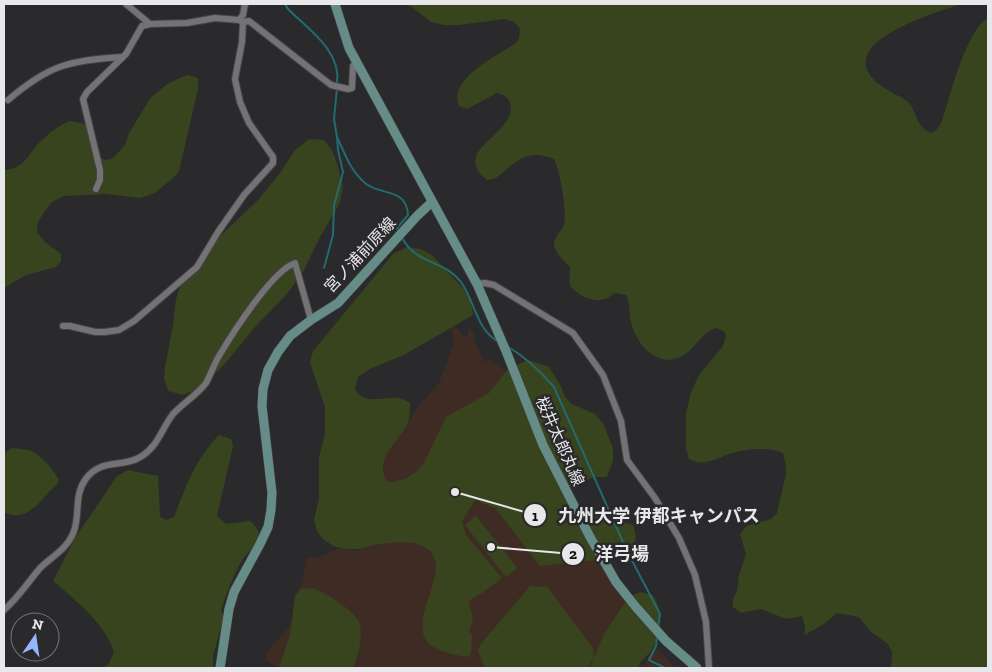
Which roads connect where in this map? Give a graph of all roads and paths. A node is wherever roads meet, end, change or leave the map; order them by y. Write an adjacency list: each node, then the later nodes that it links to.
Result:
1 (126, 4): 5 (street)
2 (245, 4): 4 (street)
3 (336, 4): 7 (main road)
4 (241, 21): 5 (street); 7 (street); 13 (street)
5 (150, 24): 6 (street)
6 (122, 57): 8 (street); 9 (street)
7 (356, 62): 10 (main road)
8 (8, 100)
9 (96, 189)
10 (432, 202): 11 (main road, 桜井太郎丸線); 12 (main road, 宮ノ浦前原線)
11 (477, 284): 16 (main road, 桜井太郎丸線); 17 (street)
12 (310, 320): 14 (street); 15 (main road, 宮ノ浦前原線)
13 (63, 326)
14 (4, 610)
15 (220, 668)
16 (697, 668)
17 (709, 668)

